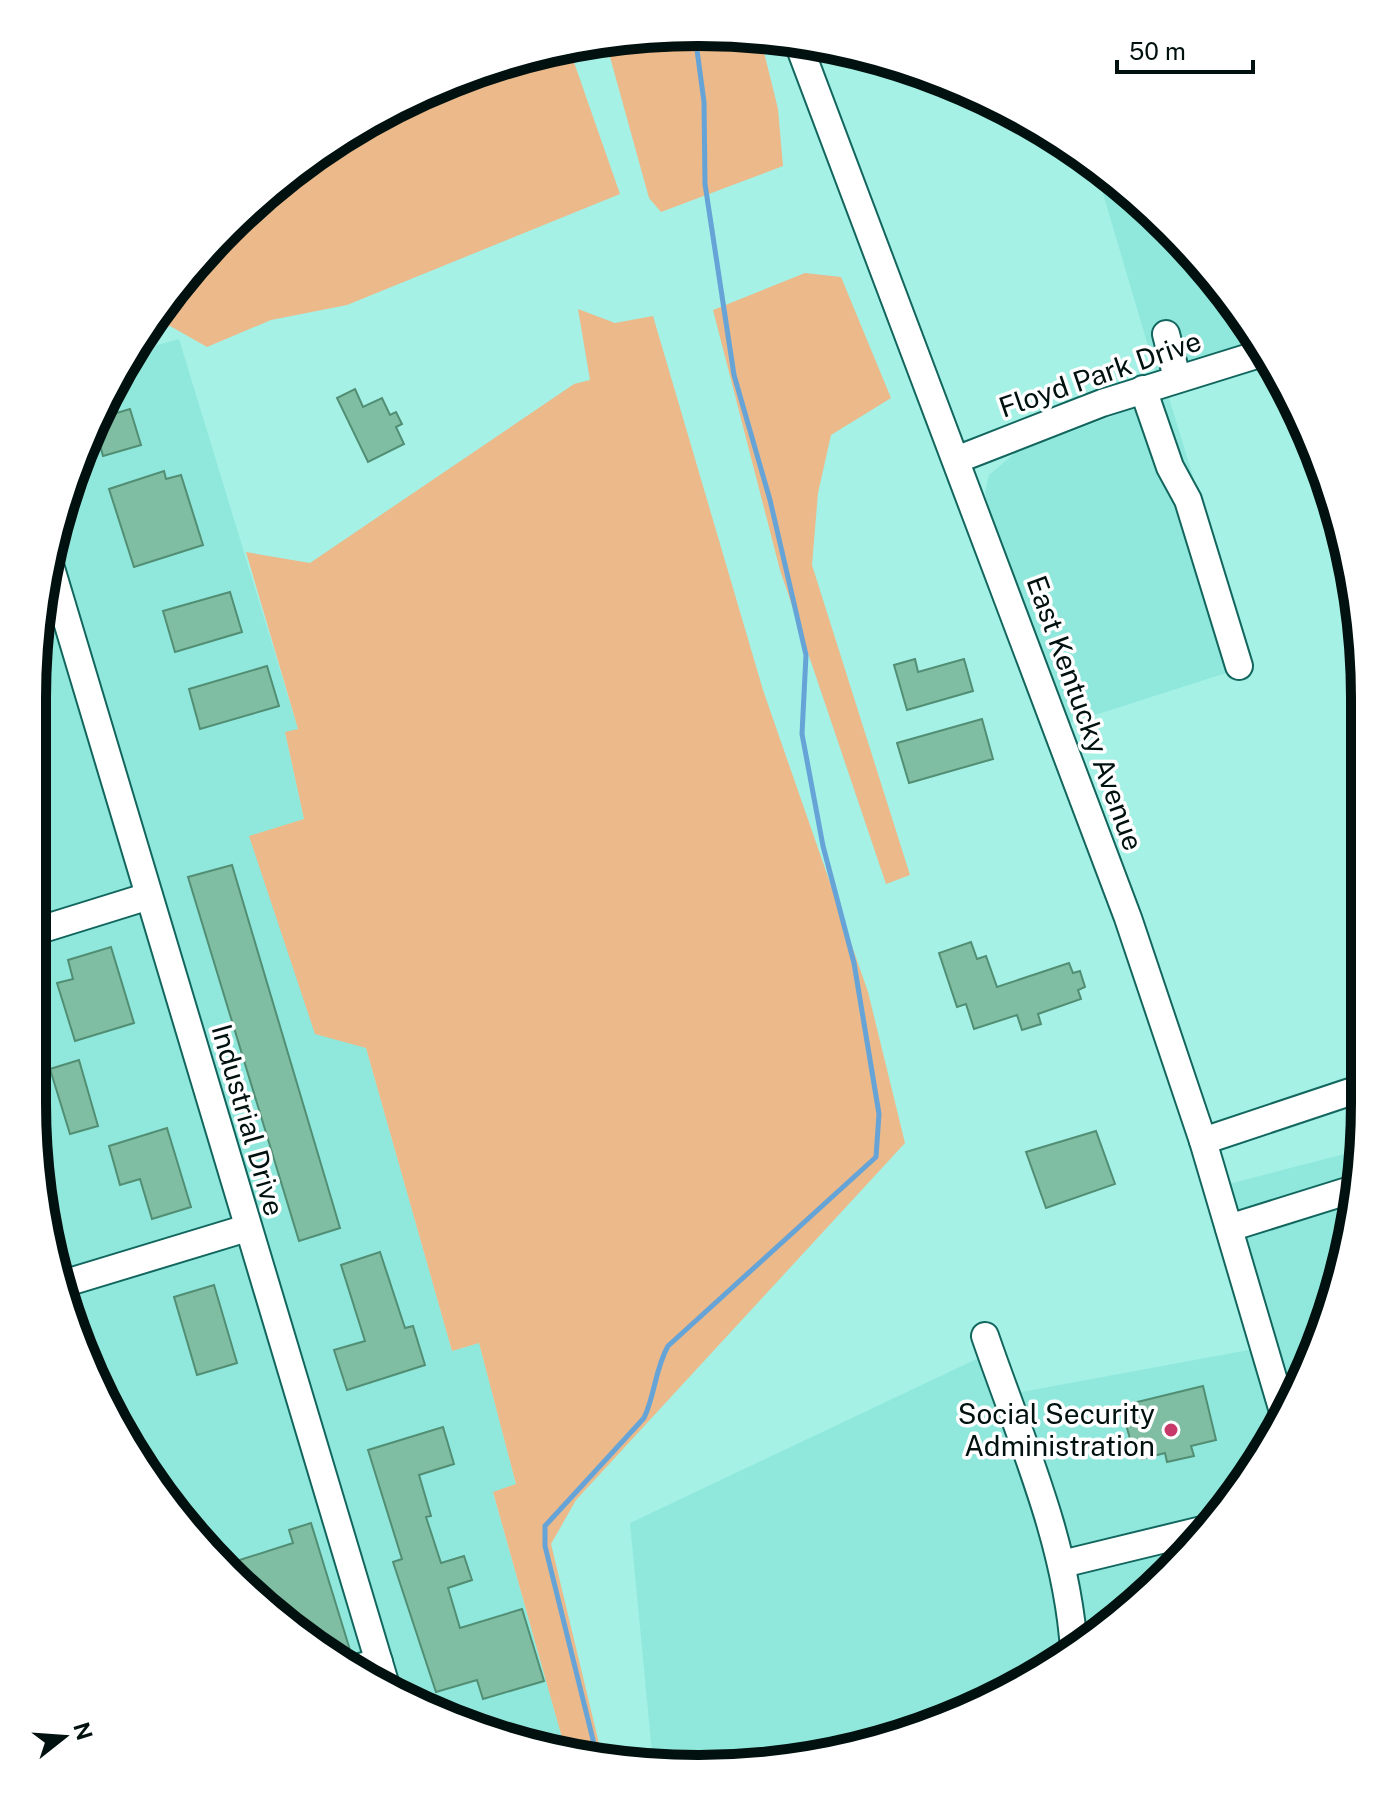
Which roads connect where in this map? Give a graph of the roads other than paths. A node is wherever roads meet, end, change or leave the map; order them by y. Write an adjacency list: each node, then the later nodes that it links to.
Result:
1 (803, 55): 6 (street, East Kentucky Avenue)
2 (1166, 334): 4 (street)
3 (1254, 356): 4 (street, Floyd Park Drive)
4 (1177, 378): 5 (street, Floyd Park Drive)
5 (1143, 389): 6 (street, Floyd Park Drive); 8 (street)
6 (956, 460): 12 (street, East Kentucky Avenue)
7 (56, 586): 9 (street, Industrial Drive)
8 (1239, 666)
9 (149, 896): 10 (street); 14 (street, Industrial Drive)
10 (46, 928)
11 (1351, 1092): 12 (street)
12 (1203, 1141): 15 (street, East Kentucky Avenue)
13 (1344, 1192): 15 (street)
14 (247, 1228): 16 (street); 22 (street, Industrial Drive)
15 (1229, 1228): 18 (street, East Kentucky Avenue)
16 (71, 1281)
17 (985, 1336): 20 (street)
18 (1279, 1400)
19 (1189, 1533): 20 (street)
20 (1062, 1564): 21 (street)
21 (1073, 1636)
22 (379, 1662): 23 (street); 24 (street, Industrial Drive)
23 (367, 1665)
24 (382, 1673)

